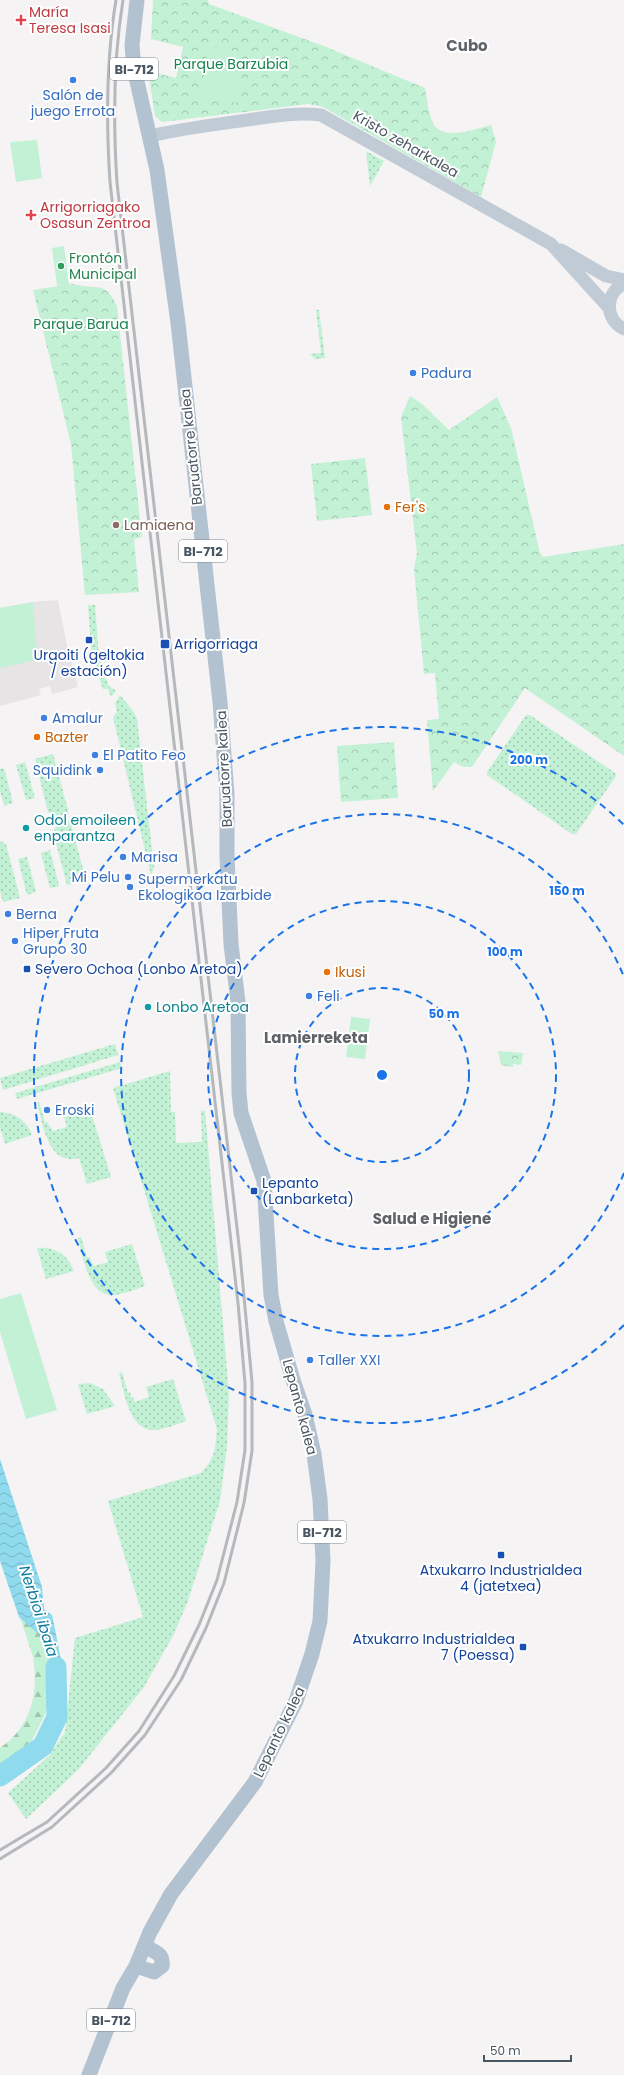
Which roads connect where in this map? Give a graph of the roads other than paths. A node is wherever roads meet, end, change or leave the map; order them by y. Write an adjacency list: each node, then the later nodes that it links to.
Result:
1 (137, 0): 2 (main road, Baruatorre kalea / BI-712)
2 (150, 136): 3 (street, Kristo zeharkalea); 8 (main road, Baruatorre kalea / BI-712)
3 (551, 244): 4 (street); 6 (street, Kristo zeharkalea)
4 (624, 280)
5 (624, 284): 6 (street)
6 (609, 308): 7 (street, Kristo zeharkalea)
7 (624, 329)
8 (234, 968): 9 (main road, Lepanto kalea / BI-712)
9 (144, 1946): 10 (main road, Lepanto kalea); 10 (main road)
10 (136, 1966): 11 (main road, BI-712)
11 (89, 2075)

